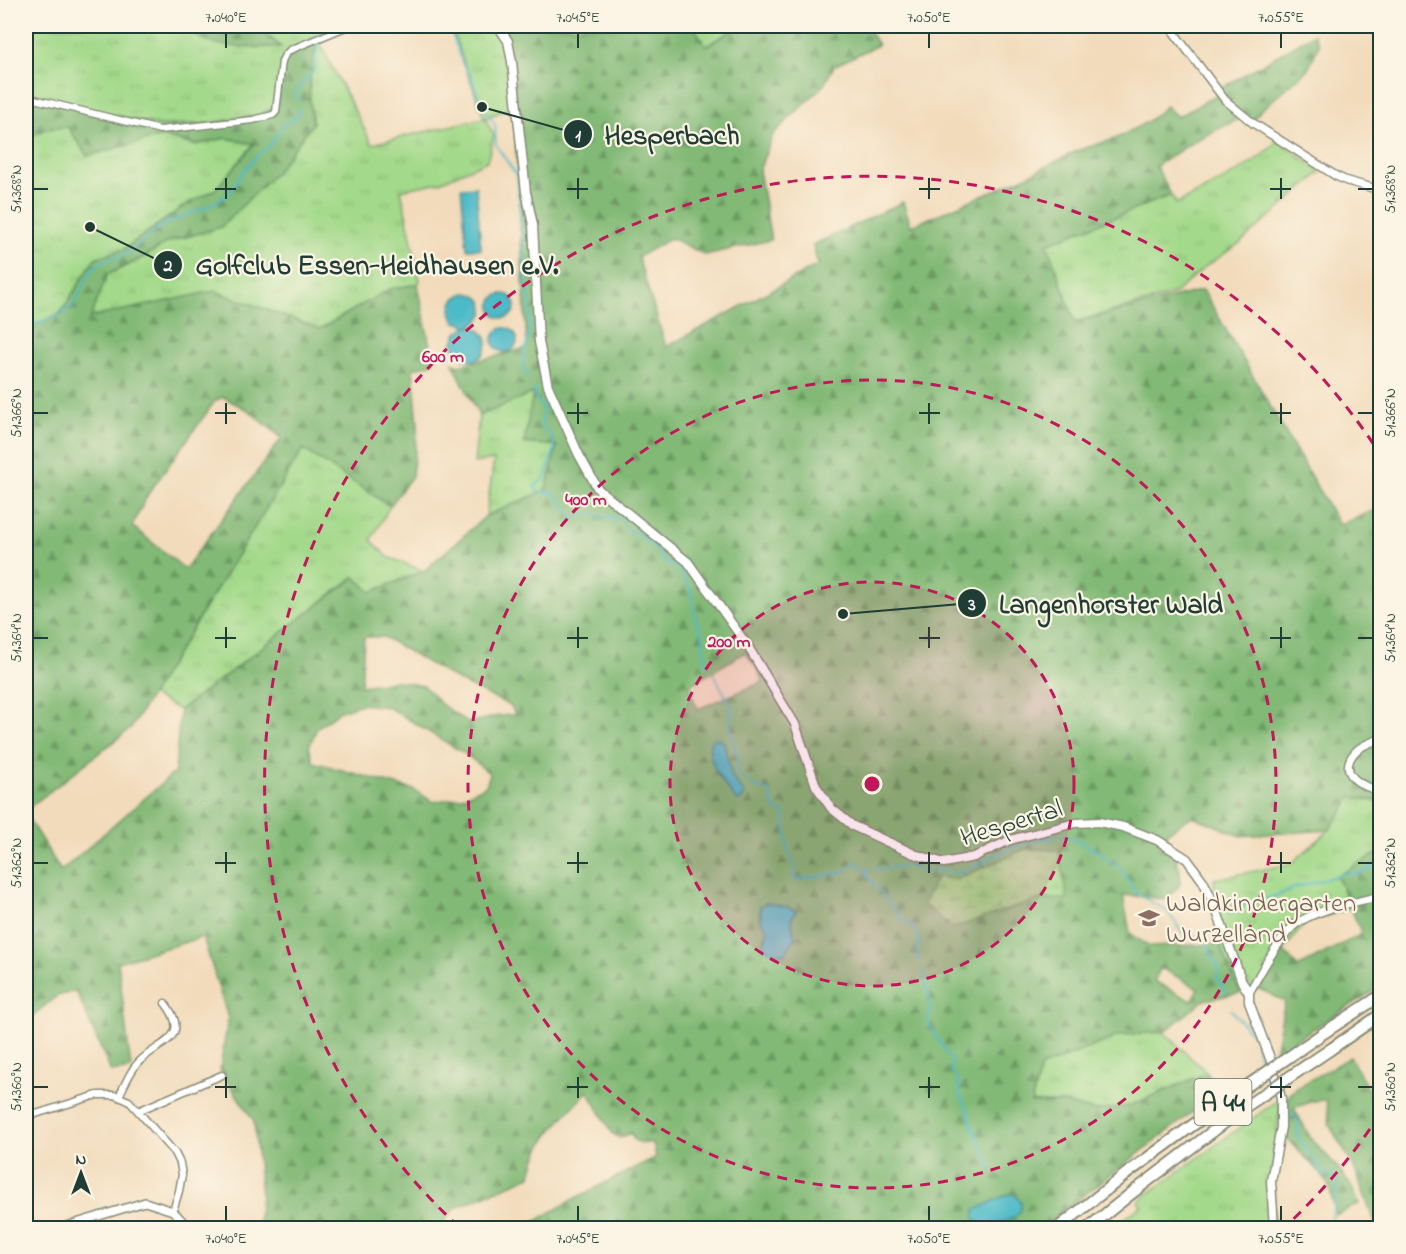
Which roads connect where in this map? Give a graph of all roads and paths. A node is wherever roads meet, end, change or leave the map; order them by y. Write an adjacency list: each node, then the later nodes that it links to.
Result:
1 (348, 26): 4 (street)
2 (498, 26): 9 (main road, Hespertal)
3 (1169, 26): 5 (street)
4 (26, 98)
5 (1380, 190)
6 (1380, 739): 7 (street)
7 (1380, 790)
8 (1380, 896): 9 (street)
9 (1249, 993): 22 (main road, Hespertal)
10 (1380, 996): 20 (highway, A 44, bridge)
11 (165, 1003): 14 (street)
12 (1380, 1015): 21 (highway, A 44, bridge)
13 (222, 1075): 15 (street)
14 (119, 1096): 15 (street); 16 (street)
15 (138, 1111): 17 (street)
16 (26, 1118)
17 (173, 1211): 18 (street); 19 (street)
18 (60, 1228)
19 (189, 1228)
20 (1058, 1228)
21 (1088, 1228)
22 (1274, 1228)

